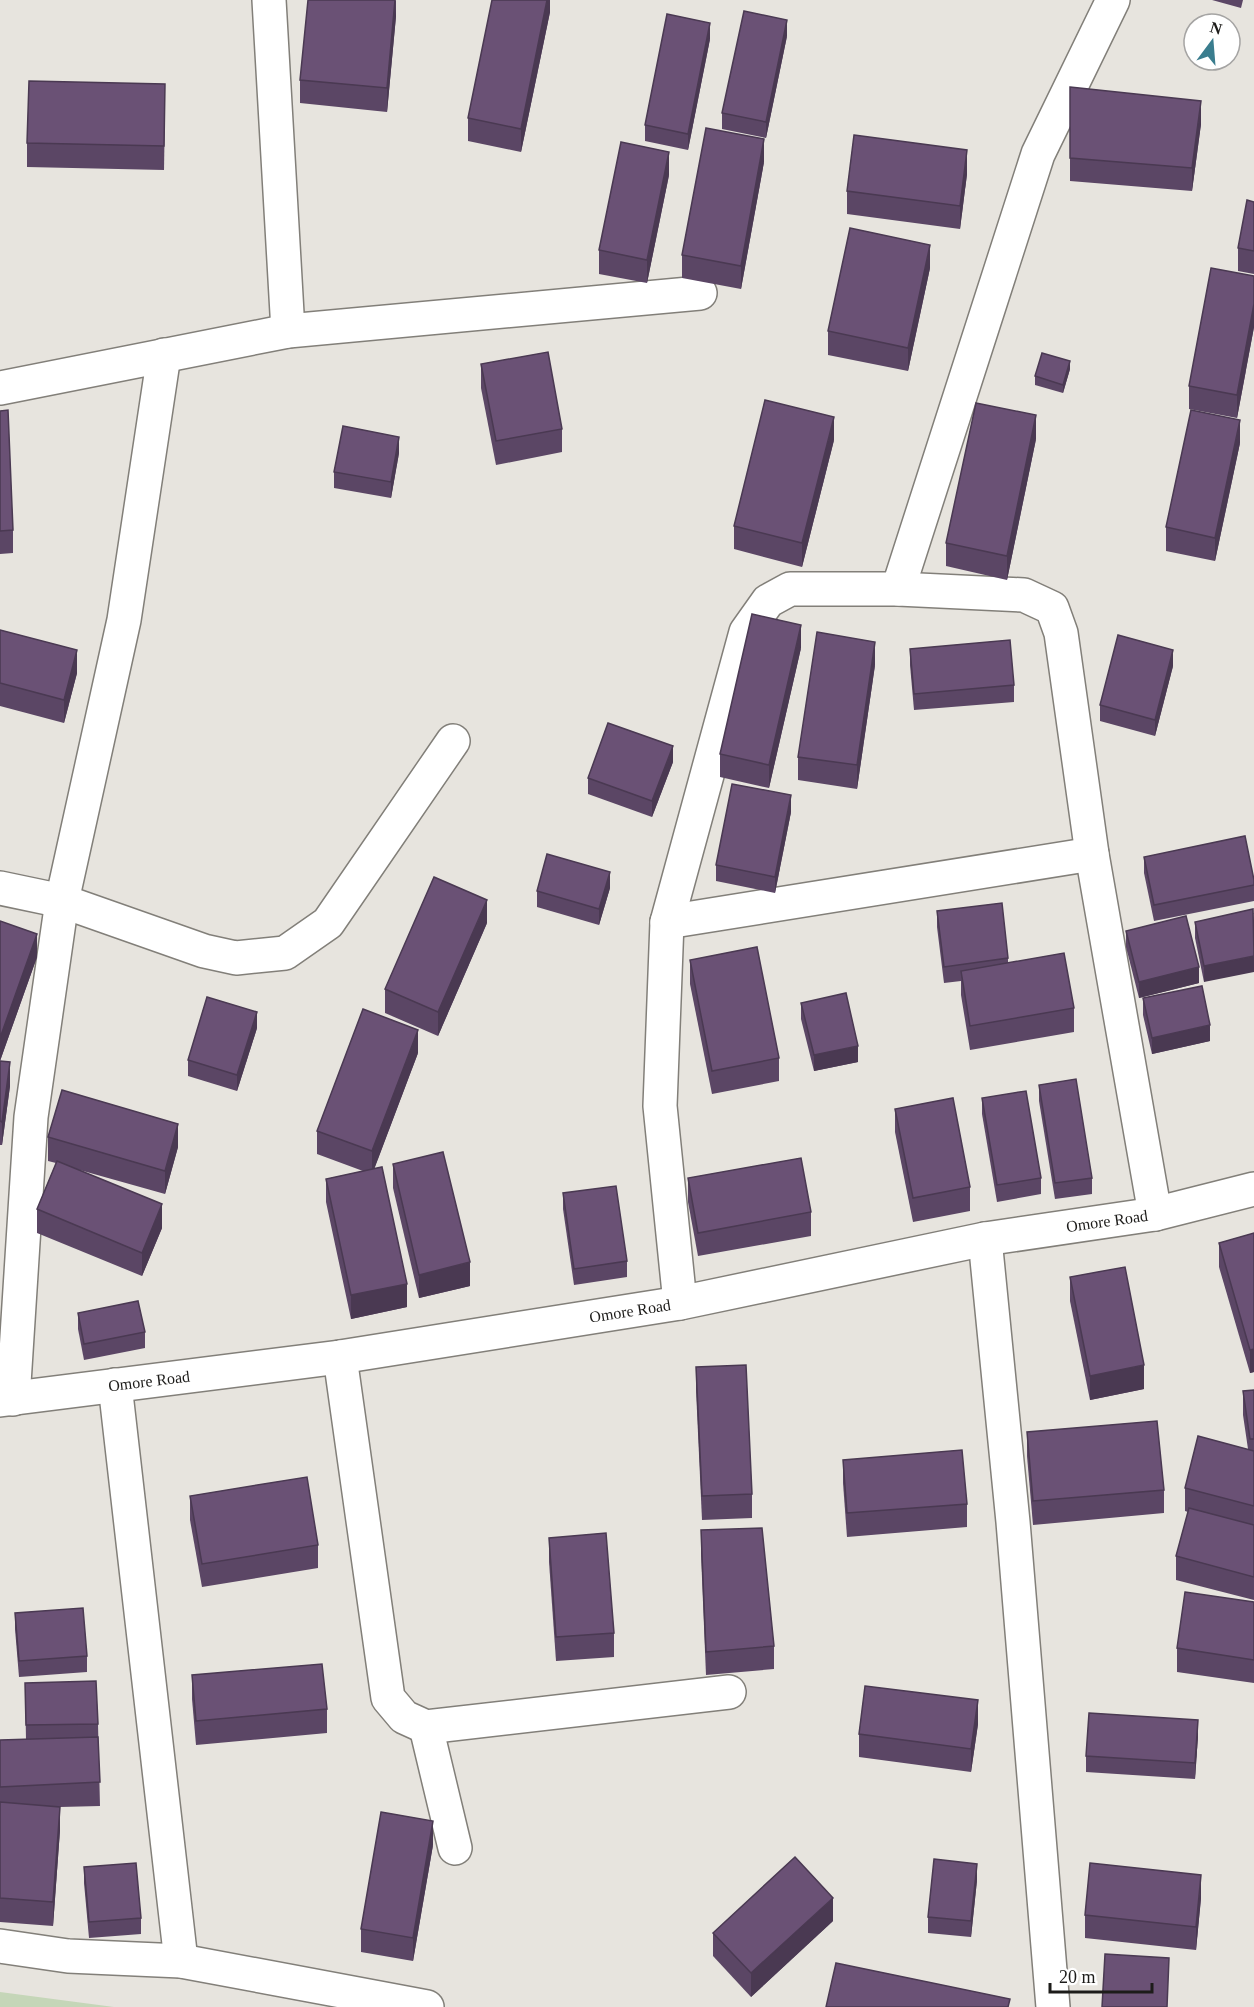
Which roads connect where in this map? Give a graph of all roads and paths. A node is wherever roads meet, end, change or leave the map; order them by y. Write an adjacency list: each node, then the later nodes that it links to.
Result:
1 (269, 0): 4 (street)
2 (1113, 0): 7 (street)
3 (700, 293): 4 (street)
4 (288, 332): 5 (street)
5 (164, 355): 6 (street); 11 (street)
6 (0, 388)
7 (898, 589): 9 (street); 12 (street)
8 (453, 741): 11 (street)
9 (1092, 854): 12 (street); 14 (street)
10 (0, 888): 11 (street)
11 (62, 901): 19 (street)
12 (667, 922): 16 (street)
13 (1254, 1189): 14 (street, Omore Road)
14 (1155, 1214): 15 (street, Omore Road)
15 (985, 1239): 16 (street, Omore Road); 26 (street)
16 (680, 1303): 17 (street, Omore Road)
17 (340, 1357): 18 (street, Omore Road); 21 (street)
18 (115, 1385): 19 (street, Omore Road); 24 (street)
19 (6, 1399)
20 (729, 1692): 21 (street)
21 (426, 1727): 22 (street)
22 (455, 1848)
23 (0, 1947): 24 (street)
24 (181, 1961): 25 (street)
25 (427, 2007)
26 (1053, 2007)

